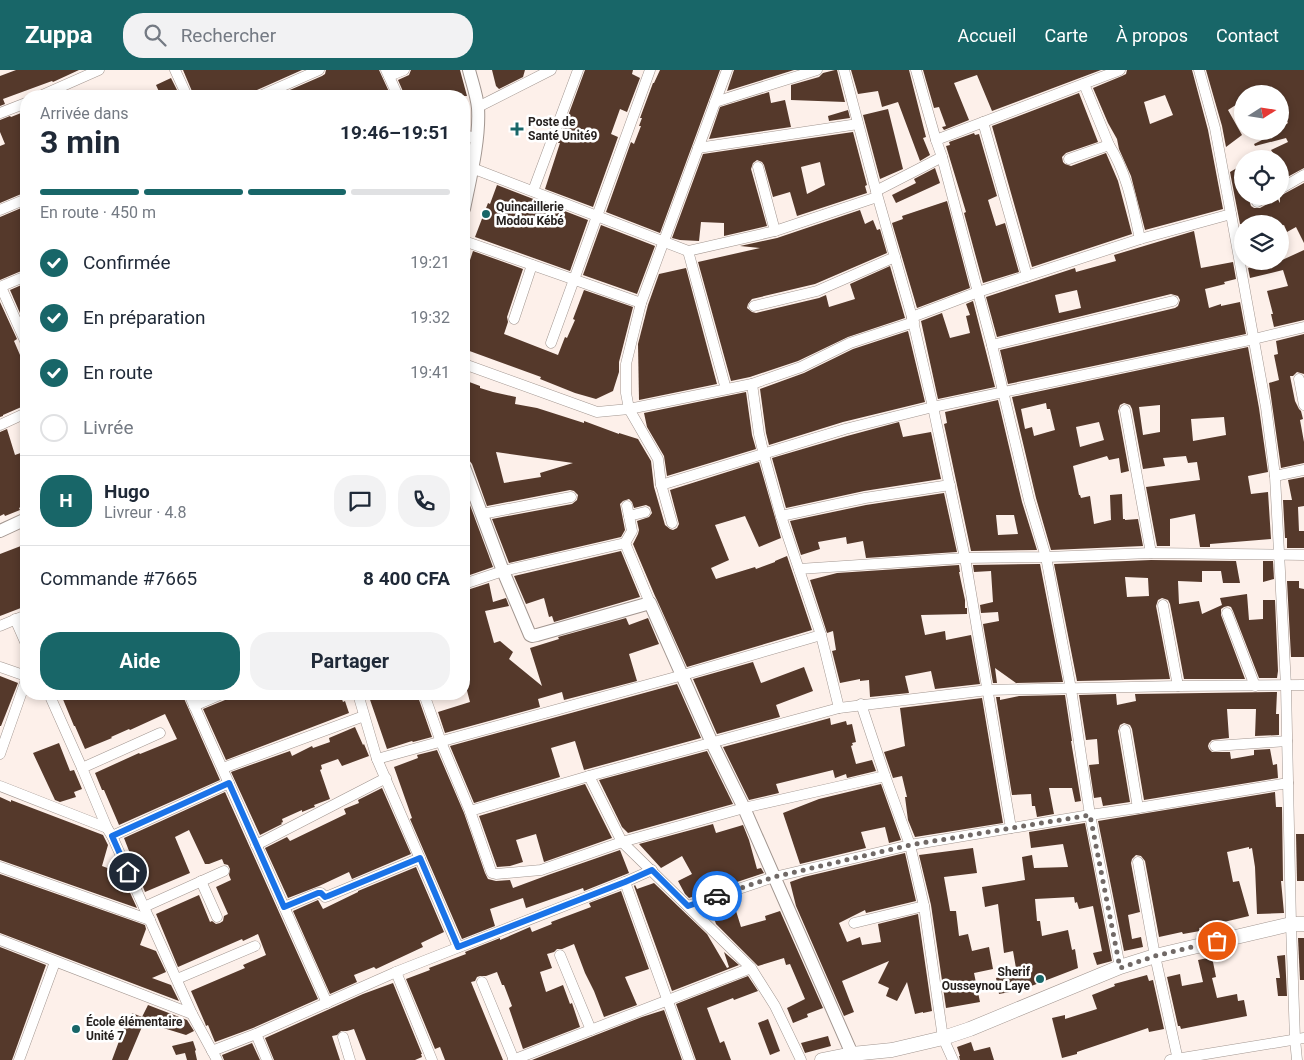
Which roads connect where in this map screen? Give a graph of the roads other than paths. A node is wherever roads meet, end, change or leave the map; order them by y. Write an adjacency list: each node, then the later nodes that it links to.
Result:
1 (99, 70): 17 (street)
2 (175, 70): 18 (street)
3 (319, 70): 19 (street)
4 (404, 70): 15 (street)
5 (469, 70): 23 (street)
6 (551, 70): 23 (street)
7 (578, 70): 39 (street)
8 (650, 70): 44 (street)
9 (727, 70): 21 (street)
10 (817, 70): 21 (street)
11 (844, 70): 26 (street)
12 (916, 70): 29 (street)
13 (1120, 70): 16 (street)
14 (1199, 70): 43 (street)
15 (387, 73): 20 (street)
16 (1084, 84): 25 (street); 30 (street)
17 (54, 90)
18 (184, 90)
19 (274, 90)
20 (395, 90)
21 (715, 102): 31 (street)
22 (20, 106): 24 (street)
23 (478, 107): 28 (street)
24 (0, 113)
25 (983, 122): 29 (street); 52 (street)
26 (858, 124): 31 (street); 40 (street)
27 (470, 136): 28 (street)
28 (476, 139): 35 (street)
29 (936, 140): 32 (street)
30 (1109, 145): 33 (street); 46 (street)
31 (698, 148): 47 (street)
32 (942, 157): 40 (street); 56 (street)
33 (1069, 159)
34 (758, 167): 45 (street)
35 (472, 168): 37 (street); 39 (street)
36 (1304, 175): 38 (street)
37 (470, 178)
38 (1289, 183)
39 (533, 191): 44 (street)
40 (876, 194): 45 (street); 50 (street)
41 (20, 202): 42 (street)
42 (0, 210)
43 (1231, 214): 46 (street); 64 (street)
44 (597, 216): 47 (street); 54 (street)
45 (775, 231): 49 (street)
46 (1140, 239): 52 (street)
47 (664, 241): 49 (street); 58 (street)
48 (470, 243): 51 (street)
49 (688, 251): 70 (street)
50 (895, 257): 59 (street); 61 (street)
51 (532, 265): 54 (street); 60 (street)
52 (1027, 276): 56 (street)
53 (20, 279): 55 (street)
54 (574, 280): 58 (street); 65 (street)
55 (1, 287): 63 (street)
56 (978, 292): 61 (street); 66 (street)
57 (1173, 301): 66 (street)
58 (641, 303): 74 (street)
59 (754, 306)
60 (514, 320)
61 (913, 320): 69 (street); 73 (street)
62 (1304, 327): 64 (street)
63 (20, 330)
64 (1254, 339): 71 (street); 80 (street)
65 (551, 343)
66 (992, 345): 71 (street)
67 (470, 366): 74 (street)
68 (1299, 379): 72 (street)
69 (752, 384): 70 (street); 78 (street)
70 (726, 389): 74 (street)
71 (1003, 393): 73 (street); 95 (street)
72 (1304, 405)
73 (933, 406): 78 (street); 83 (street)
74 (629, 409): 82 (street)
75 (1125, 410): 92 (street)
76 (20, 417): 77 (street)
77 (0, 425)
78 (764, 455): 82 (street); 87 (street)
79 (1304, 470): 80 (street)
80 (1275, 476): 93 (street)
81 (470, 483): 86 (street)
82 (661, 485): 89 (street)
83 (950, 485): 87 (street); 96 (street)
84 (571, 497): 86 (street)
85 (644, 512): 91 (street)
86 (482, 514): 98 (street)
87 (782, 516): 97 (street)
88 (20, 522): 90 (street)
89 (672, 523)
90 (0, 531)
91 (625, 543): 98 (street); 100 (street)
92 (1151, 553): 93 (street); 95 (street)
93 (1280, 555): 94 (street); 114 (street)
94 (1304, 555)
95 (1046, 557): 96 (street); 115 (street)
96 (965, 558): 97 (street); 116 (street)
97 (799, 569): 107 (street)
98 (503, 571): 99 (street); 100 (street)
99 (470, 582)
100 (650, 603): 110 (street)
101 (1163, 605): 112 (street)
102 (1227, 613): 113 (street)
103 (20, 618): 104 (street)
104 (15, 620): 105 (street); 106 (street)
105 (0, 626)
106 (20, 631)
107 (822, 635): 110 (street); 125 (street)
108 (0, 667): 109 (street)
109 (20, 674)
110 (683, 675): 130 (street); 131 (street)
111 (1304, 685): 114 (street)
112 (1178, 686): 113 (street); 115 (street)
113 (1255, 686): 114 (street)
114 (1286, 686): 129 (street)
115 (1071, 689): 116 (street); 146 (street)
116 (988, 690): 123 (street); 147 (street)
117 (20, 697): 133 (street)
118 (52, 700): 135 (street)
119 (192, 700): 124 (street)
120 (208, 700): 124 (street)
121 (360, 700): 126 (street)
122 (426, 700): 130 (street)
123 (861, 704): 125 (street); 138 (street)
124 (194, 706): 136 (street)
125 (839, 708): 131 (street)
126 (364, 716): 134 (street); 136 (street)
127 (1125, 730): 144 (street)
128 (160, 733): 135 (street)
129 (1287, 741): 132 (street); 141 (street)
130 (442, 742): 134 (street); 145 (street)
131 (712, 743): 137 (street); 143 (street)
132 (1215, 746)
133 (0, 754)
134 (377, 759): 139 (street)
135 (82, 768): 148 (street)
136 (223, 768): 140 (street)
137 (589, 776): 145 (street); 149 (street)
138 (885, 776): 143 (street); 151 (street)
139 (386, 778): 150 (street); 152 (street)
140 (229, 783): 148 (street); 150 (street)
141 (1288, 783): 144 (street); 167 (street)
142 (0, 786): 148 (street)
143 (744, 808): 149 (street); 157 (street)
144 (1138, 808): 146 (street)
145 (470, 811): 149 (street)
146 (1090, 815): 147 (street); 175 (street)
147 (1011, 828): 151 (street)
148 (110, 832): 162 (street)
149 (622, 842): 155 (street)
150 (256, 845): 163 (street)
151 (910, 845): 157 (street); 161 (street)
152 (420, 858): 163 (street); 170 (street)
153 (1138, 862): 172 (street)
154 (0, 868): 165 (street)
155 (652, 870): 159 (street); 160 (street)
156 (224, 871): 158 (street)
157 (774, 877): 160 (street); 188 (street)
158 (201, 881): 162 (street); 164 (street)
159 (625, 882): 170 (street); 179 (street)
160 (688, 906): 174 (street)
161 (924, 906): 166 (street); 185 (street)
162 (144, 907): 165 (street)
163 (284, 907): 180 (street)
164 (217, 916)
165 (150, 920): 177 (street)
166 (854, 923)
167 (1298, 924): 172 (main road); 186 (street)
168 (0, 940): 173 (street)
169 (255, 946): 177 (street)
170 (458, 947): 176 (street)
171 (560, 955): 182 (street)
172 (1155, 956): 175 (main road); 189 (street)
173 (55, 962): 181 (street); 190 (street)
174 (751, 968): 179 (street); 196 (street)
175 (1120, 968): 185 (main road)
176 (396, 972): 180 (street); 193 (street)
177 (177, 979): 181 (street)
178 (482, 982): 194 (street)
179 (667, 1000): 182 (street); 195 (street)
180 (327, 1003): 183 (street)
181 (192, 1014): 187 (street)
182 (591, 1030): 194 (street)
183 (256, 1034): 187 (street); 191 (street)
184 (343, 1037): 192 (street)
185 (943, 1038): 188 (main road); 198 (street)
186 (1299, 1039): 189 (street); 199 (street)
187 (215, 1056)
188 (854, 1057): 197 (main road)
189 (1175, 1059)
190 (19, 1060)
191 (267, 1060)
192 (350, 1060)
193 (432, 1060)
194 (513, 1060)
195 (689, 1060)
196 (800, 1060)
197 (822, 1060)
198 (953, 1060)
199 (1297, 1060)

